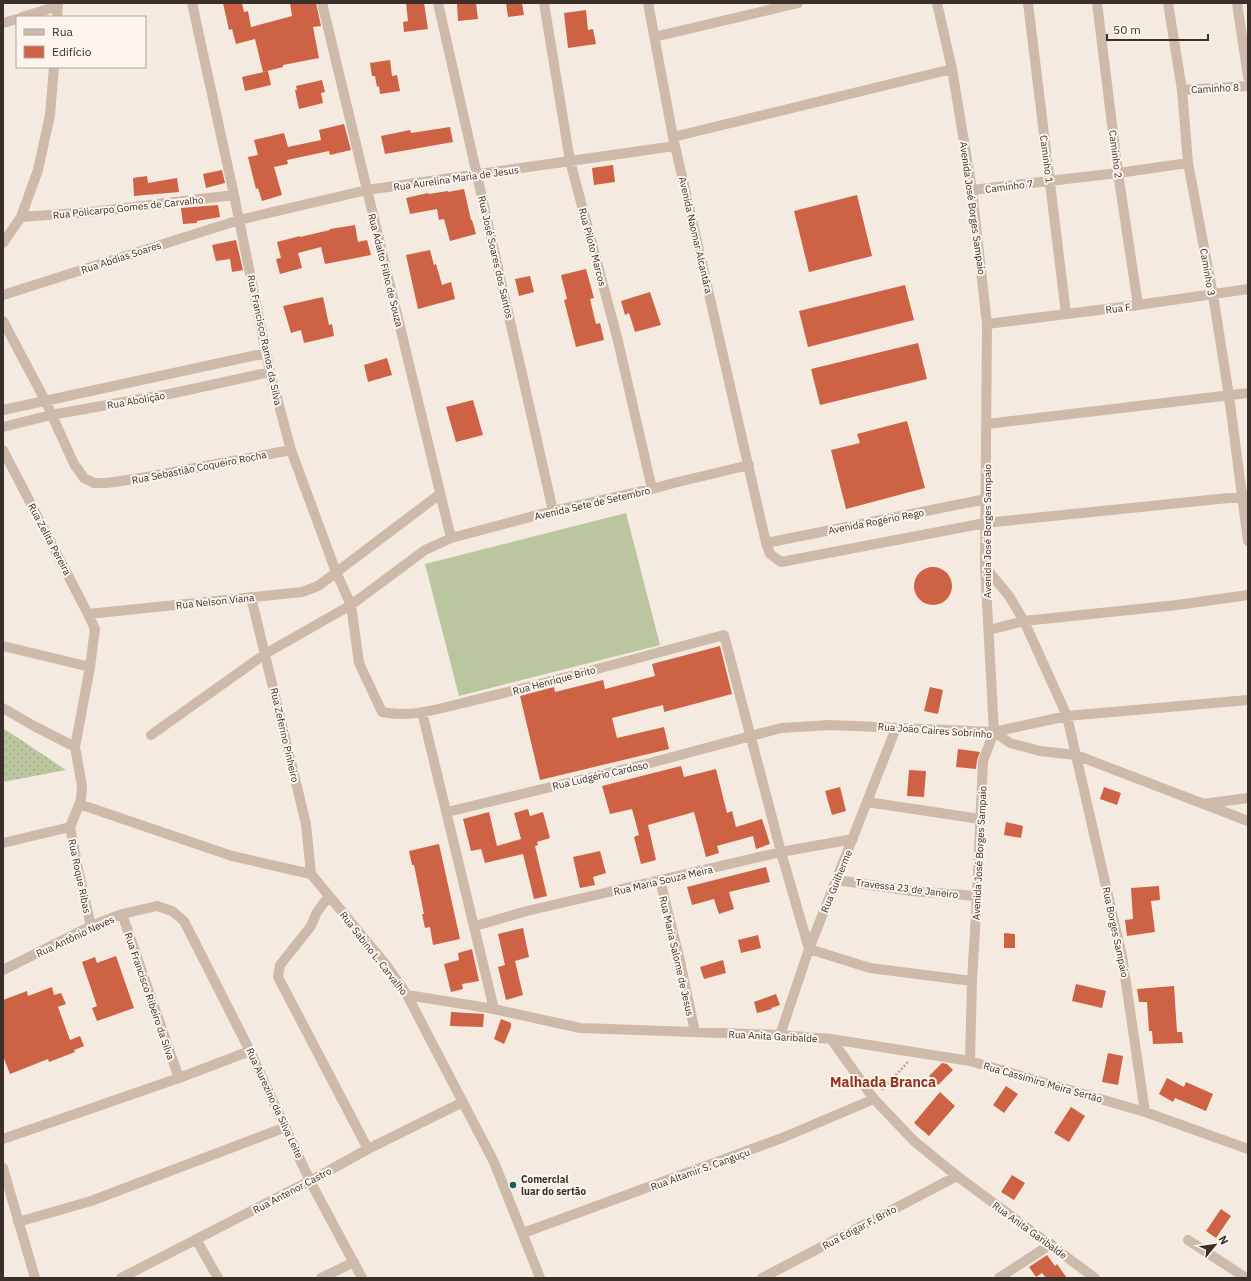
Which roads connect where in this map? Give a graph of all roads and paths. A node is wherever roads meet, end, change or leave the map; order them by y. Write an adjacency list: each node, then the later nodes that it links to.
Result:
1 (192, 3): 32 (street, Rua Francisco Ramos da Silva)
2 (322, 3): 30 (street, Rua Adalto Filho de Souza)
3 (438, 3): 28 (street, Rua José Soares dos Santos)
4 (544, 3): 25 (street, Rua Piloto Marcos)
5 (648, 3): 18 (street, Avenida Naomar Alcantâra)
6 (798, 3): 18 (street)
7 (937, 3): 20 (street, Avenida José Borges Sampaio)
8 (1028, 3): 29 (street, Caminho 1)
9 (1097, 3): 27 (street, Caminho 2)
10 (1168, 3): 23 (street, Caminho 3)
11 (1237, 3): 13 (street)
12 (58, 5): 14 (street); 15 (street)
13 (1243, 13): 21 (street)
14 (25, 16)
15 (57, 16)
16 (16, 19): 17 (street)
17 (3, 23)
18 (654, 37): 24 (street, Avenida Naomar Alcantâra)
19 (54, 68): 33 (street)
20 (952, 69): 24 (street, Rua Aurelina Maria de Jesus); 31 (street, Avenida José Borges Sampaio)
21 (1248, 77)
22 (1248, 86): 23 (street, Caminho 8)
23 (1182, 90): 26 (street, Caminho 3)
24 (674, 142): 25 (street, Rua Aurelina Maria de Jesus); 54 (street, Avenida Naomar Alcantâra)
25 (570, 161): 28 (street, Rua Aurelina Maria de Jesus); 55 (street, Rua Piloto Marcos)
26 (1188, 163): 27 (street, Caminho 7); 38 (street, Caminho 3)
27 (1118, 173): 29 (street, Caminho 7); 39 (street, Caminho 2)
28 (477, 174): 30 (street, Rua Aurelina Maria de Jesus); 59 (street, Rua José Soares dos Santos)
29 (1050, 181): 31 (street, Caminho 7); 40 (street, Caminho 1)
30 (367, 190): 34 (street, Rua Aurelina Maria de Jesus); 56 (street, Rua Adalto Filho de Souza)
31 (972, 190): 42 (street, Avenida José Borges Sampaio)
32 (234, 195): 33 (street, Rua Policarpo Gomes de Carvalho); 34 (street, Rua Francisco Ramos da Silva)
33 (21, 217): 35 (street)
34 (240, 220): 37 (street, Rua Abdias Soares); 43 (street, Rua Francisco Ramos da Silva)
35 (3, 243)
36 (1248, 289): 38 (street, Rua F)
37 (3, 295)
38 (1213, 295): 39 (street, Rua F); 46 (street, Caminho 3)
39 (1138, 305): 40 (street, Rua F)
40 (1066, 314): 42 (street, Rua F)
41 (3, 321): 47 (street)
42 (988, 324): 50 (street, Avenida José Borges Sampaio)
43 (266, 353): 44 (street, Rua Francisco Ramos da Silva); 47 (street, Rua Abolição)
44 (270, 372): 49 (street, Rua Abolição); 53 (street, Rua Francisco Ramos da Silva)
45 (1248, 393): 46 (street)
46 (1229, 396): 50 (street); 57 (street, Caminho 3)
47 (45, 400): 48 (street, Rua Abolição); 49 (street)
48 (3, 410)
49 (52, 415): 51 (street, Rua Abolição); 53 (street, Rua Sebastião Coqueiro Rocha)
50 (988, 424): 58 (street, Avenida José Borges Sampaio)
51 (3, 426)
52 (3, 450): 69 (street, Rua Zelita Pereira)
53 (291, 450): 65 (street, Rua Francisco Ramos da Silva)
54 (749, 465): 55 (street, Avenida Sete de Setembro); 63 (street)
55 (652, 489): 59 (street, Avenida Sete de Setembro)
56 (440, 494): 61 (street, Rua Adalto Filho de Souza); 65 (street, Rua Nelson Viana)
57 (1245, 496): 60 (street); 62 (street, Caminho 3)
58 (986, 499): 60 (street, Avenida José Borges Sampaio); 63 (street, Avenida Rogério Rego)
59 (553, 511): 61 (street, Avenida Sete de Setembro)
60 (985, 523): 63 (street); 64 (street, Avenida José Borges Sampaio)
61 (451, 538): 68 (street, Avenida Sete de Setembro)
62 (1248, 541)
63 (766, 543)
64 (985, 567): 70 (street, Rua Borges Sampaio); 71 (street, Avenida José Borges Sampaio)
65 (336, 572): 67 (street, Rua Nelson Viana); 68 (street, Rua Francisco Ramos da Silva)
66 (1248, 595): 70 (street)
67 (251, 597): 69 (street, Rua Nelson Viana); 73 (street, Rua Zeferino Pinheiro)
68 (351, 605): 73 (street, Avenida Sete de Setembro); 77 (street, Rua Francisco Ramos da Silva)
69 (88, 614): 74 (street, Rua Zelita Pereira)
70 (1024, 621): 71 (street); 79 (street, Rua Borges Sampaio)
71 (988, 630): 81 (street, Avenida José Borges Sampaio)
72 (3, 646): 74 (street)
73 (265, 654): 82 (street, Avenida Sete de Setembro); 97 (street, Rua Zeferino Pinheiro)
74 (90, 667): 84 (street)
75 (1248, 700): 79 (street)
76 (3, 708): 84 (street)
77 (382, 712): 78 (street, Rua Henrique Brito)
78 (422, 712): 83 (street, Rua Henrique Brito); 90 (street)
79 (1068, 716): 81 (street); 85 (street, Rua Borges Sampaio)
80 (896, 728): 81 (street, Rua João Caires Sobrinho); 83 (street, Rua João Caires Sobrinho); 87 (street, Rua Guilherme)
81 (994, 732): 85 (street, Rua João Caires Sobrinho); 91 (street, Avenida José Borges Sampaio)
82 (151, 735)
83 (751, 736): 90 (street, Rua Ludgério Cardoso); 96 (street)
84 (75, 747): 88 (street, Rua Roque Ribas)
85 (1076, 755): 89 (street, Rua João Caires Sobrinho); 120 (street, Rua Borges Sampaio)
86 (1248, 798): 89 (street)
87 (867, 802): 91 (street); 94 (street, Rua Guilherme)
88 (79, 804): 93 (street, Rua Roque Ribas); 97 (street)
89 (1201, 804): 92 (street, Rua João Caires Sobrinho)
90 (447, 812): 104 (street)
91 (980, 819): 101 (street, Avenida José Borges Sampaio)
92 (1248, 821)
93 (70, 827): 95 (street); 103 (street, Rua Roque Ribas)
94 (853, 839): 96 (street, Rua Maria Souza Meira); 99 (street, Rua Guilherme)
95 (3, 843)
96 (781, 852): 98 (street, Rua Maria Souza Meira); 106 (street)
97 (311, 874): 100 (street, Rua Sabino L. Carvalho)
98 (660, 880): 104 (street, Rua Maria Souza Meira); 111 (street, Rua Maria Salome de Jesus)
99 (837, 880): 101 (street, Travessa 23 de Janeiro); 106 (street, Rua Guilherme)
100 (329, 896): 109 (street, Rua Sabino L. Carvalho); 123 (street)
101 (977, 896): 108 (street, Avenida José Borges Sampaio)
102 (122, 914): 103 (street, Rua Antônio Neves); 105 (street, Rua Antônio Neves); 117 (street, Rua Francisco Ribeiro da Silva)
103 (91, 926): 107 (street, Rua Antônio Neves)
104 (475, 926): 110 (street)
105 (188, 928): 114 (street, Rua Aurezino da Silva Leite)
106 (809, 949): 108 (street); 112 (street, Rua Guilherme)
107 (3, 970)
108 (972, 981): 116 (street, Avenida José Borges Sampaio)
109 (407, 995): 110 (street, Rua Anita Garibalde); 119 (street, Rua Sabino L. Carvalho)
110 (494, 1009): 111 (street, Rua Anita Garibalde)
111 (695, 1032): 112 (street, Rua Anita Garibalde)
112 (780, 1035): 113 (street, Rua Anita Garibalde)
113 (831, 1039): 115 (street, Rua Cassimiro Meira Sertão); 118 (street, Rua Anita Garibalde)
114 (250, 1051): 117 (street); 121 (street, Rua Aurezino da Silva Leite)
115 (917, 1052): 116 (street, Rua Cassimiro Meira Sertão); 118 (path)
116 (970, 1061): 120 (street, Rua Cassimiro Meira Sertão)
117 (178, 1078): 122 (street)
118 (874, 1099): 126 (street, Rua Anita Garibalde); 129 (street, Rua Altamir S. Canguçu)
119 (463, 1102): 123 (street, Rua Antenor Castro); 129 (street, Rua Sabino L. Carvalho)
120 (1145, 1112): 124 (street, Rua Cassimiro Meira Sertão)
121 (286, 1127): 127 (street, Rua Aurezino da Silva Leite); 128 (street)
122 (3, 1139)
123 (368, 1149): 127 (street, Rua Antenor Castro)
124 (1248, 1149)
125 (3, 1168): 128 (street)
126 (957, 1176): 132 (street, Rua Anita Garibalde); 140 (street, Rua Edigar F. Brito)
127 (310, 1181): 130 (street, Rua Antenor Castro); 133 (street, Rua Aurezino da Silva Leite)
128 (18, 1222): 134 (street)
129 (524, 1234): 139 (street, Rua Sabino L. Carvalho)
130 (196, 1239): 135 (street, Rua Antenor Castro); 136 (street)
131 (1188, 1240): 143 (street)
132 (1051, 1244): 141 (street); 142 (street, Rua Anita Garibalde)
133 (354, 1262): 137 (street); 138 (street, Rua Aurezino da Silva Leite)
134 (35, 1278)
135 (121, 1278)
136 (218, 1278)
137 (321, 1278)
138 (362, 1278)
139 (540, 1278)
140 (762, 1278)
141 (999, 1278)
142 (1095, 1278)
143 (1246, 1278)

